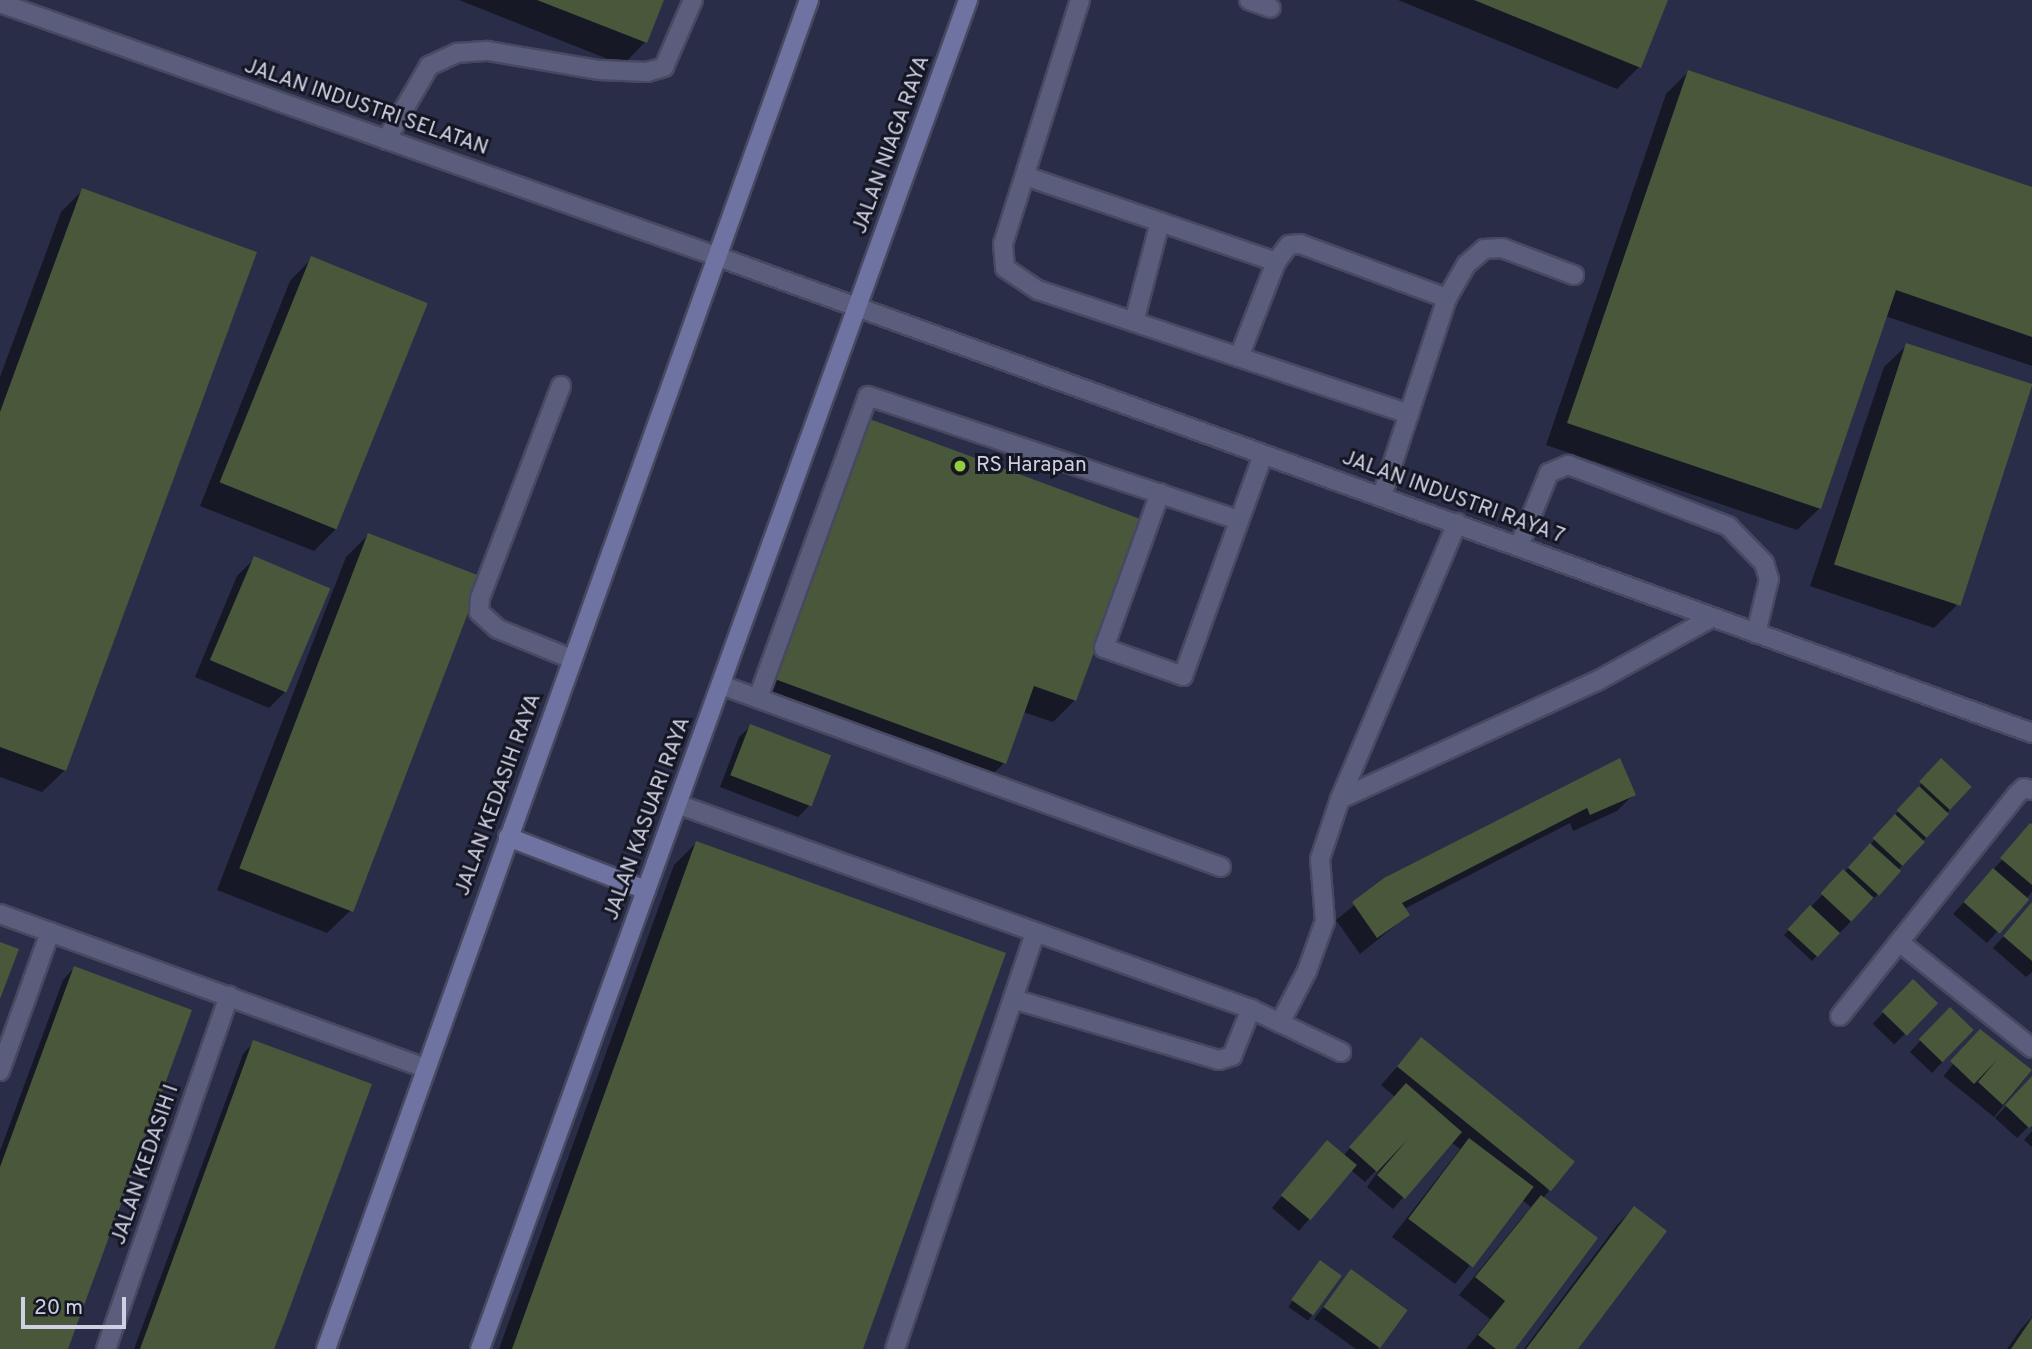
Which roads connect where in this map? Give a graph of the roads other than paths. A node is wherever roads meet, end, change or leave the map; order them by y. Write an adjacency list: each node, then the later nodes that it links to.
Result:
1 (693, 0): 8 (street)
2 (809, 0): 11 (main road)
3 (968, 0): 15 (main road, JALAN NIAGA RAYA)
4 (1080, 0): 9 (street)
5 (1249, 0): 7 (street)
6 (0, 3): 8 (street, JALAN INDUSTRI SELATAN)
7 (1272, 8)
8 (386, 140): 11 (street, JALAN INDUSTRI SELATAN)
9 (1024, 176): 10 (street); 16 (street)
10 (1160, 222): 12 (street); 16 (street)
11 (716, 256): 15 (street, JALAN INDUSTRI SELATAN); 28 (main road, JALAN KEDASIH RAYA)
12 (1276, 262): 14 (street); 17 (street)
13 (1574, 275): 14 (street)
14 (1447, 298): 19 (street)
15 (859, 305): 20 (street, JALAN INDUSTRI RAYA 7); 29 (main road, JALAN KASUARI RAYA)
16 (1134, 322): 17 (street)
17 (1239, 358): 19 (street)
18 (561, 386): 28 (street)
19 (1409, 414): 22 (street)
20 (1263, 455): 22 (street, JALAN INDUSTRI RAYA 7); 23 (street)
21 (1160, 493): 23 (street); 23 (street); 30 (street)
22 (1382, 496): 24 (street, JALAN INDUSTRI RAYA 7)
23 (1239, 520)
24 (1457, 523): 25 (street, JALAN INDUSTRI RAYA 7); 33 (street)
25 (1519, 546): 26 (street, JALAN INDUSTRI RAYA 7); 27 (street)
26 (1713, 617): 27 (street, JALAN INDUSTRI RAYA 7); 33 (street)
27 (1756, 633): 31 (street, JALAN INDUSTRI RAYA 7)
28 (572, 659): 35 (main road, JALAN KEDASIH RAYA)
29 (721, 685): 30 (street); 34 (main road, JALAN KASUARI RAYA)
30 (758, 698): 36 (street)
31 (2032, 733)
32 (2032, 790): 41 (street)
33 (1340, 799): 46 (street)
34 (677, 804): 37 (main road, JALAN KASUARI RAYA); 40 (street)
35 (508, 837): 37 (main road); 49 (main road, JALAN KEDASIH RAYA)
36 (1221, 867)
37 (646, 890): 53 (main road, JALAN KASUARI RAYA)
38 (0, 914): 39 (street)
39 (50, 932): 42 (street); 50 (street)
40 (1035, 933): 43 (street); 44 (street)
41 (1899, 942): 45 (street); 47 (street)
42 (229, 996): 49 (street); 51 (street, JALAN KEDASIH I)
43 (1013, 999): 44 (street); 54 (street)
44 (1251, 1009): 46 (street)
45 (1840, 1016)
46 (1280, 1023): 48 (street)
47 (2032, 1048)
48 (1341, 1052)
49 (426, 1068): 52 (main road, JALAN KEDASIH RAYA)
50 (0, 1071)
51 (106, 1349)
52 (326, 1349)
53 (480, 1349)
54 (895, 1349)

